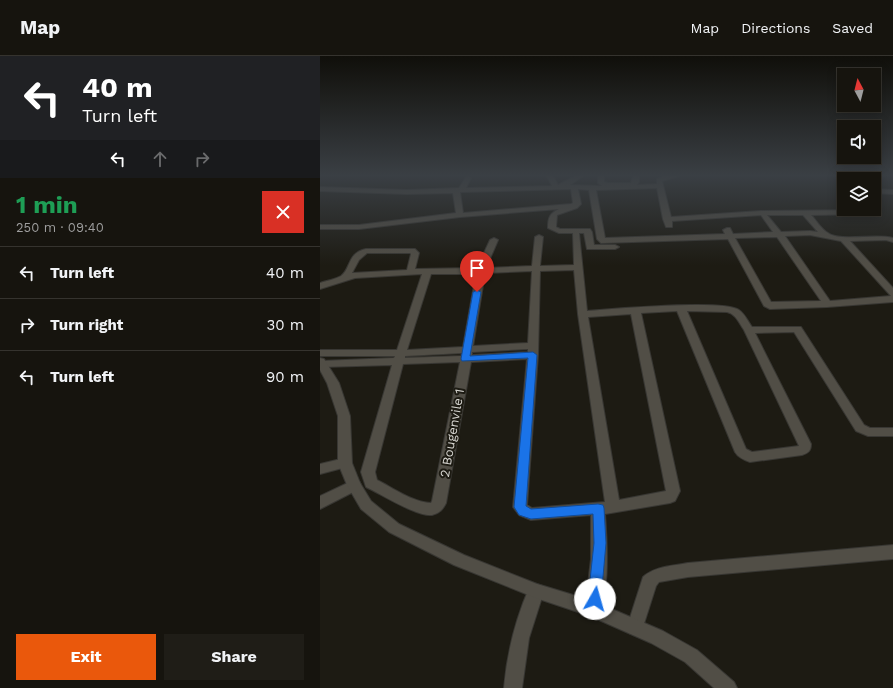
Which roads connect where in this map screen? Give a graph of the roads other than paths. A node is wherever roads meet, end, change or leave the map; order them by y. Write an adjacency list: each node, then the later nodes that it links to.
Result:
1 (460, 205): 7 (street)
2 (595, 205): 14 (street)
3 (664, 205): 5 (street)
4 (574, 206): 7 (street); 18 (street)
5 (837, 212)
6 (806, 214): 12 (street)
7 (460, 215): 9 (street)
8 (764, 216): 11 (street)
9 (320, 227)
10 (576, 234): 19 (street)
11 (778, 234): 12 (street); 14 (street); 28 (street)
12 (825, 235): 15 (street)
13 (539, 236): 20 (street)
14 (730, 236): 28 (street)
15 (844, 239): 17 (street); 26 (street)
16 (494, 240): 21 (street, 2 Bougenvile 1)
17 (893, 240)
18 (660, 245)
19 (578, 267): 20 (street); 31 (street)
20 (536, 268): 21 (street); 33 (street)
21 (480, 270): 22 (street); 34 (street, 2 Bougenvile 1)
22 (427, 272): 23 (street); 35 (street)
23 (410, 273): 24 (street); 24 (street)
24 (345, 277): 25 (street)
25 (320, 286)
26 (893, 294)
27 (893, 299): 28 (street)
28 (828, 304)
29 (681, 308): 30 (street); 32 (street); 32 (street)
30 (635, 310): 31 (street); 42 (street)
31 (583, 314): 42 (street)
32 (749, 330): 37 (street)
33 (533, 350): 34 (street); 42 (street)
34 (466, 355): 35 (street); 35 (street, 2 Bougenvile 1)
35 (400, 357): 36 (street)
36 (321, 359): 38 (street)
37 (893, 432)
38 (345, 464): 39 (street); 40 (street)
39 (320, 469)
40 (354, 485): 41 (street); 44 (street)
41 (320, 503)
42 (606, 508): 45 (street)
43 (893, 552): 46 (street)
44 (536, 591): 45 (street); 47 (street)
45 (593, 609): 46 (street)
46 (635, 627): 48 (street)
47 (513, 688)
48 (728, 688)

